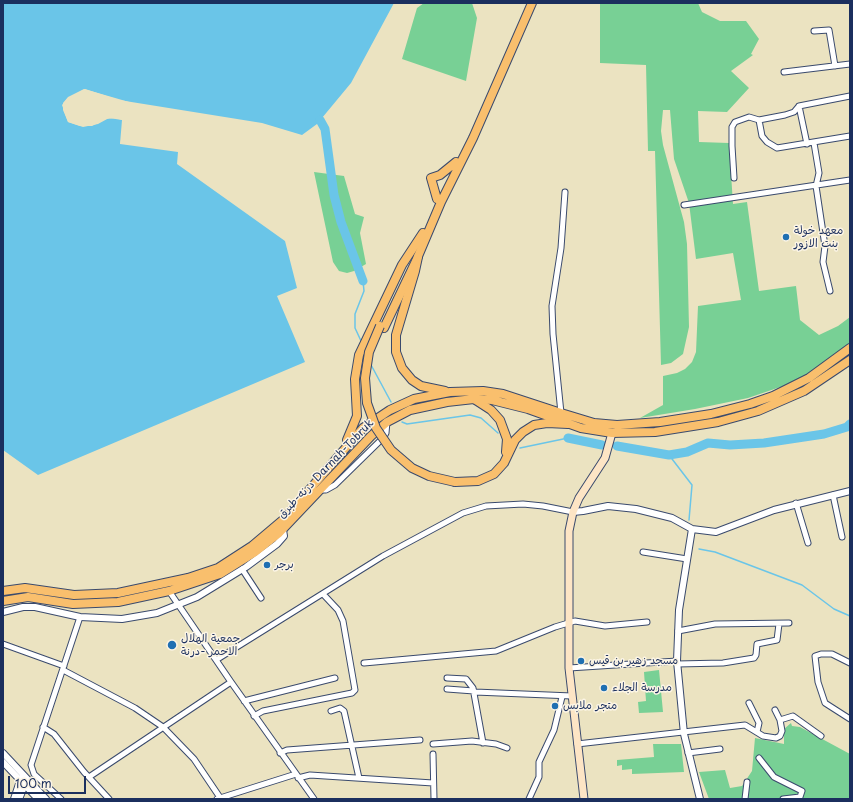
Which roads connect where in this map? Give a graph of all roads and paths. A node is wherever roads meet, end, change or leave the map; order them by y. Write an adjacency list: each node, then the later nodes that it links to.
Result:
1 (528, 3): 13 (main road)
2 (532, 3): 21 (main road)
3 (814, 31): 5 (street)
4 (850, 64): 5 (street)
5 (835, 66): 6 (street)
6 (784, 72)
7 (850, 96): 8 (street)
8 (799, 106): 9 (street); 12 (street)
9 (759, 120): 12 (street); 14 (street)
10 (850, 136): 11 (street)
11 (814, 143): 12 (street); 16 (street)
12 (807, 144)
13 (456, 162): 18 (main road); 18 (main road)
14 (734, 178)
15 (850, 180): 16 (street)
16 (816, 186): 19 (street); 22 (street)
17 (565, 192): 28 (street)
18 (437, 199): 20 (main road)
19 (684, 205)
20 (423, 233): 23 (main road); 31 (main road)
21 (418, 257): 23 (main road); 26 (main road)
22 (830, 291)
23 (382, 327): 32 (main road)
24 (850, 348): 28 (main road, درنه-طبرق Darnah-Tobruk)
25 (850, 360): 30 (main road, درنه-طبرق Darnah-Tobruk)
26 (450, 392): 28 (main road, درنه-طبرق Darnah-Tobruk); 31 (main road, درنه-طبرق Darnah-Tobruk)
27 (474, 400): 29 (main road, درنه-طبرق Darnah-Tobruk); 32 (main road); 38 (main road, درنه-طبرق Darnah-Tobruk)
28 (561, 413)
29 (568, 424): 30 (main road, درنه-طبرق Darnah-Tobruk); 32 (main road)
30 (612, 433): 36 (main road)
31 (341, 452): 44 (main road, درنه-طبرق Darnah-Tobruk)
32 (456, 480)
33 (850, 491): 34 (street)
34 (833, 495): 35 (street); 39 (street)
35 (796, 504): 37 (street); 40 (street)
36 (574, 508): 37 (street); 46 (street); 53 (main road)
37 (692, 529): 42 (street)
38 (283, 530): 43 (street); 45 (main road, درنه-طبرق Darnah-Tobruk)
39 (842, 537)
40 (808, 543)
41 (643, 552): 42 (street)
42 (687, 559): 56 (street)
43 (242, 569): 47 (street); 49 (street)
44 (4, 591)
45 (170, 591): 48 (main road, درنه-طبرق Darnah-Tobruk); 49 (street)
46 (323, 594): 58 (street); 75 (street)
47 (261, 598)
48 (5, 600)
49 (178, 606): 51 (street); 58 (street)
50 (3, 612): 51 (street)
51 (80, 617): 62 (street)
52 (647, 622): 53 (street)
53 (570, 623): 59 (street); 63 (main road)
54 (790, 623): 55 (street)
55 (779, 624): 56 (street); 60 (street)
56 (678, 631): 60 (street)
57 (3, 644): 62 (street)
58 (216, 660): 66 (street)
59 (364, 663)
60 (677, 663): 63 (street); 81 (street)
61 (850, 663): 76 (street)
62 (63, 668): 78 (street); 79 (street)
63 (569, 668): 69 (main road)
64 (335, 678): 71 (street)
65 (447, 678): 68 (street)
66 (231, 682): 71 (street); 79 (street)
67 (448, 689): 68 (street)
68 (474, 691): 70 (street); 84 (street)
69 (572, 696): 70 (street); 86 (main road)
70 (562, 697): 111 (street)
71 (244, 701): 75 (street)
72 (749, 703): 80 (street)
73 (331, 710): 87 (street)
74 (774, 710): 77 (street)
75 (254, 716): 91 (street)
76 (850, 719)
77 (780, 720): 80 (street); 82 (street)
78 (43, 727): 97 (street); 107 (street)
79 (164, 727): 97 (street); 102 (street)
80 (757, 732): 81 (street)
81 (684, 734): 86 (street); 92 (street)
82 (821, 736)
83 (420, 740): 87 (street)
84 (483, 743): 85 (street); 88 (street)
85 (433, 744)
86 (577, 744): 112 (main road)
87 (351, 745): 91 (street); 98 (street)
88 (507, 748)
89 (720, 748): 92 (street)
90 (3, 753): 99 (street)
91 (280, 753): 96 (street)
92 (688, 753): 113 (street)
93 (433, 754): 101 (street)
94 (759, 758): 115 (street)
95 (3, 762): 99 (street)
96 (297, 776): 98 (street); 102 (street); 109 (street)
97 (89, 777): 108 (street)
98 (359, 778): 101 (street)
99 (23, 782): 103 (street); 104 (street); 105 (street); 106 (street)
100 (747, 782): 114 (street)
101 (433, 783): 110 (street)
102 (219, 798)
103 (14, 799)
104 (19, 799)
105 (38, 799)
106 (46, 799)
107 (61, 799)
108 (109, 799)
109 (314, 799)
110 (434, 799)
111 (529, 799)
112 (584, 799)
113 (700, 799)
114 (745, 799)
115 (783, 799)

